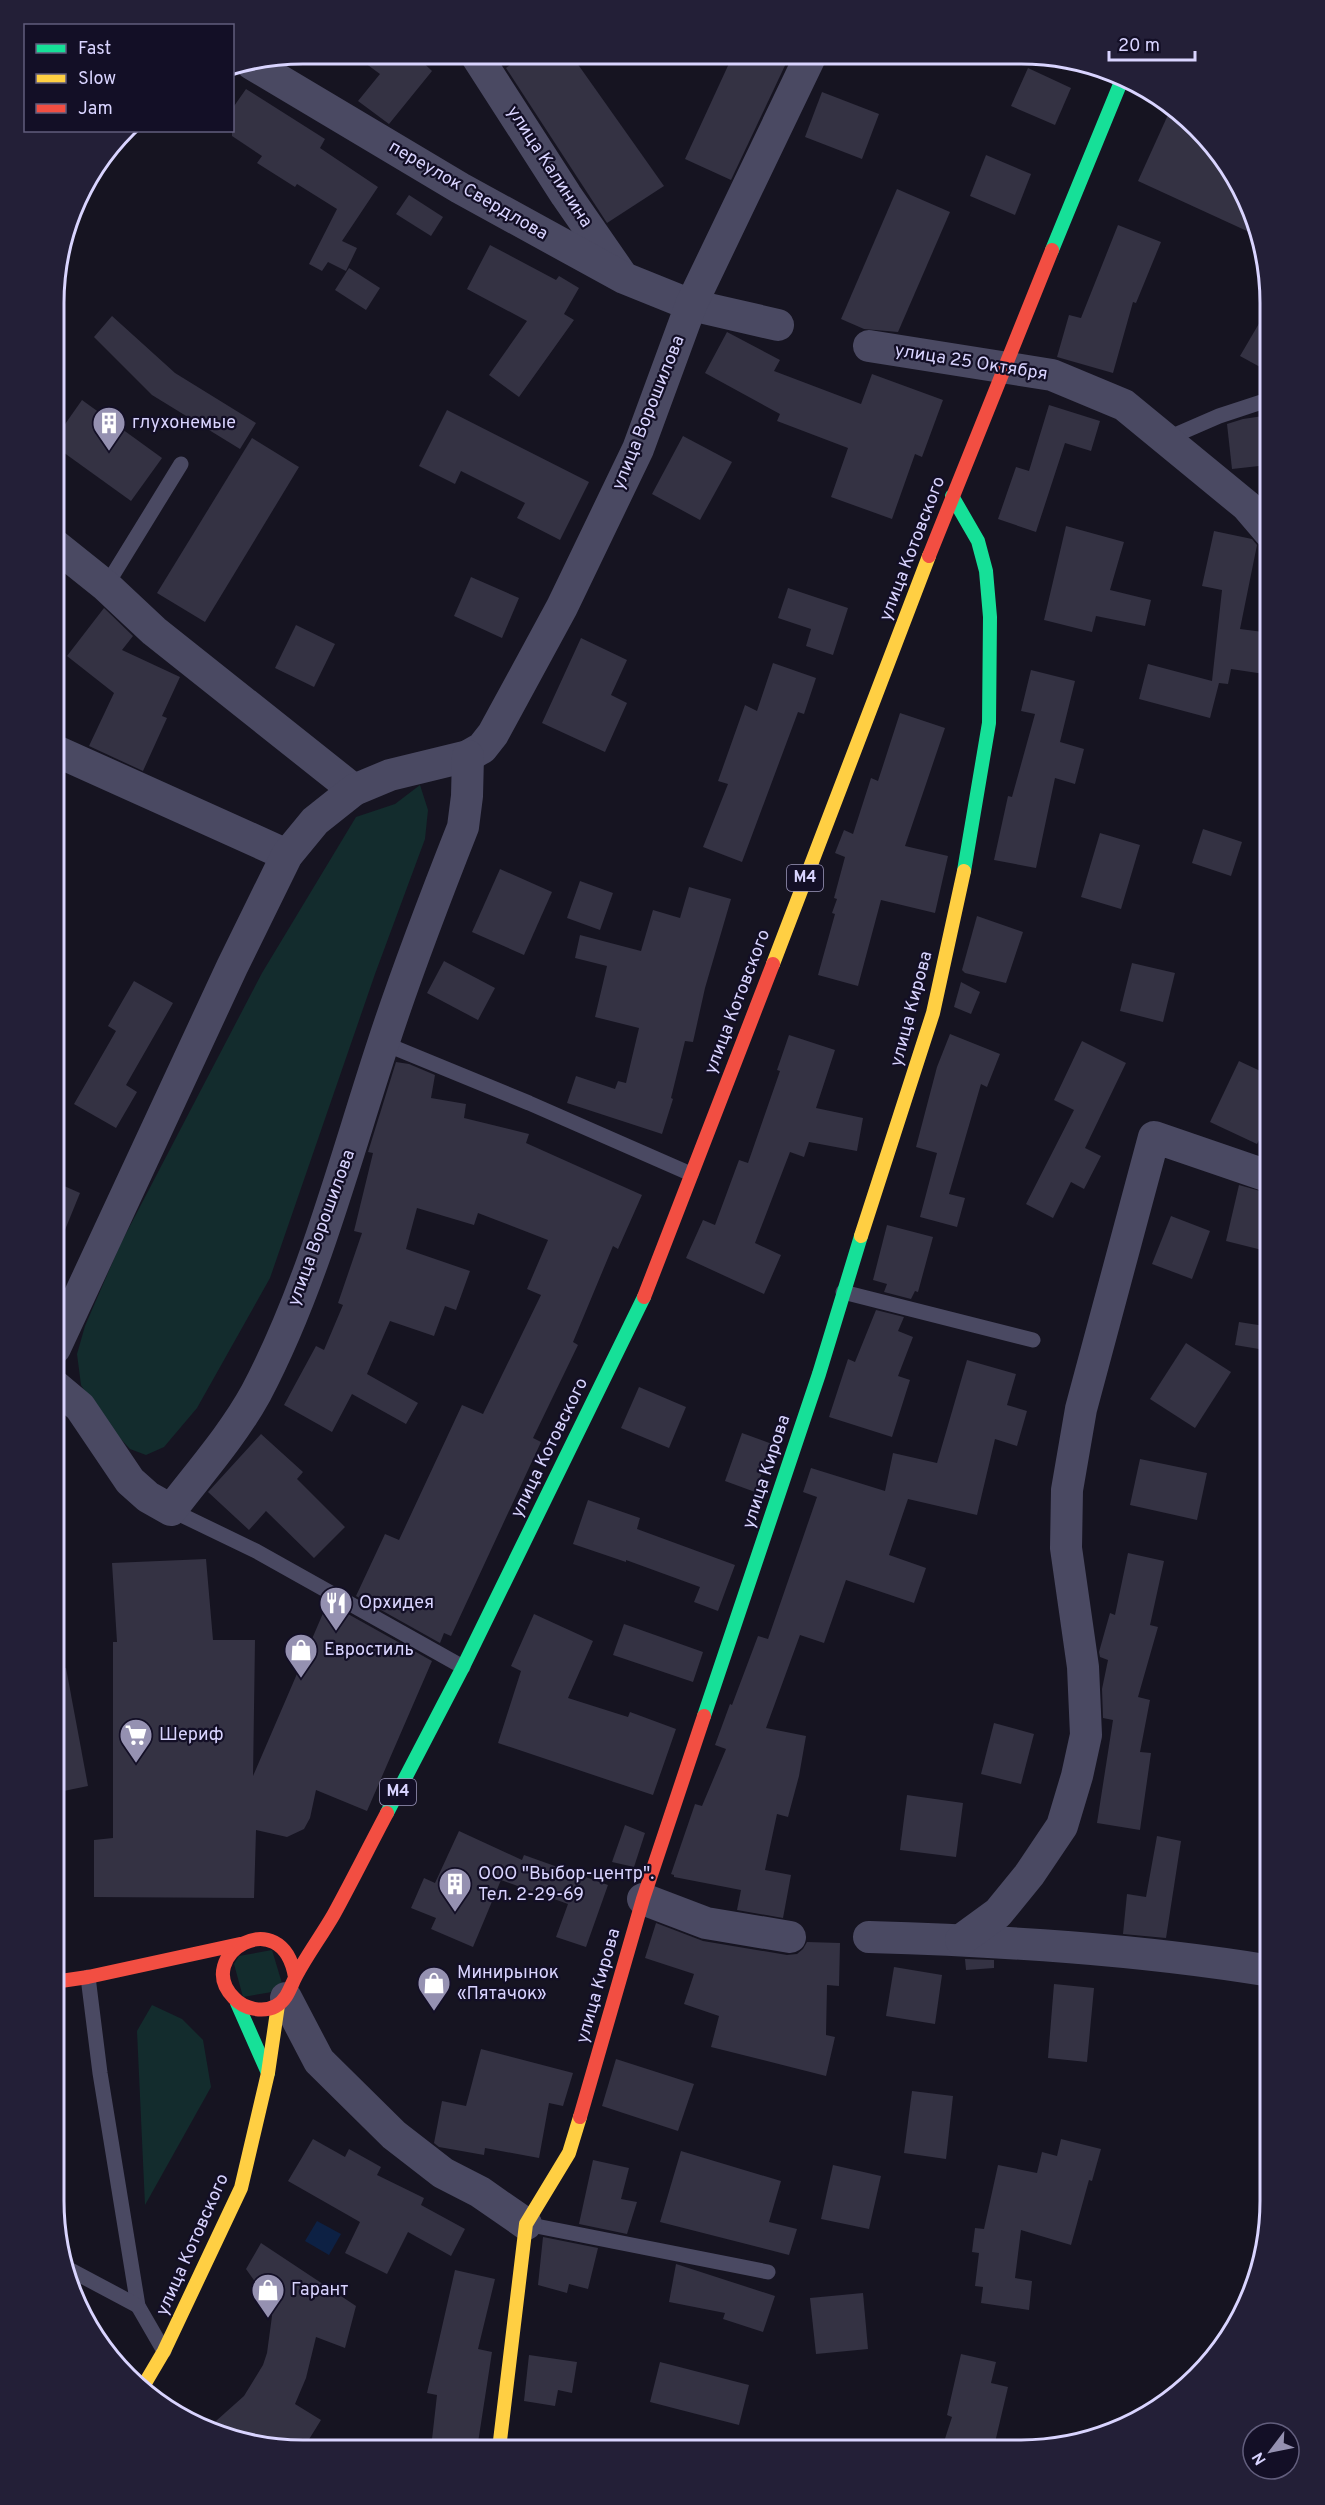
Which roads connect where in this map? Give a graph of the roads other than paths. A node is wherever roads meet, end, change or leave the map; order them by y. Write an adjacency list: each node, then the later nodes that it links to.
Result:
1 (482, 64): 5 (street, улица Калинина)
2 (807, 64): 6 (street, улица Ворошилова)
3 (260, 69): 5 (street, переулок Свердлова)
4 (1119, 86): 9 (main road, улица Котовского / M4)
5 (624, 278): 6 (street, переулок Свердлова)
6 (691, 305): 7 (street, переулок Свердлова); 18 (street, улица Ворошилова)
7 (778, 325)
8 (869, 346): 9 (street, улица 25 Октября)
9 (1004, 367): 11 (street, улица 25 Октября); 13 (main road, улица Котовского / M4)
10 (1260, 403): 11 (lane)
11 (1167, 439): 14 (street, улица 25 Октября)
12 (181, 464): 16 (lane)
13 (952, 496): 23 (main road, улица Котовского / M4); 24 (main road, улица Кирова)
14 (1260, 521)
15 (64, 552): 16 (street)
16 (106, 586): 19 (street)
17 (64, 755): 20 (street)
18 (468, 756): 19 (street, улица Ворошилова); 21 (street, улица Ворошилова)
19 (354, 790): 20 (street, улица Ворошилова)
20 (287, 855): 25 (street, улица Ворошилова)
21 (383, 1043): 23 (lane); 28 (street, улица Ворошилова)
22 (1260, 1173): 37 (street)
23 (691, 1174): 29 (main road, улица Котовского / M4)
24 (843, 1292): 26 (lane); 30 (main road, улица Кирова)
25 (64, 1329)
26 (1033, 1340)
27 (64, 1394): 28 (street)
28 (171, 1510): 29 (lane)
29 (463, 1667): 31 (main road, улица Котовского / M4)
30 (643, 1899): 34 (street); 48 (main road, улица Кирова)
31 (333, 1916): 32 (main road); 45 (main road, улица Котовского / M4)
32 (312, 1923)
33 (282, 1932): 36 (main road)
34 (790, 1937)
35 (869, 1937): 37 (street)
36 (261, 1939): 38 (main road); 45 (main road)
37 (961, 1940): 40 (street)
38 (240, 1944): 39 (main road); 46 (main road)
39 (166, 1961): 41 (main road); 42 (main road)
40 (1260, 1969)
41 (184, 1971)
42 (88, 1977): 43 (main road); 51 (lane)
43 (64, 1981)
44 (212, 1985): 46 (main road)
45 (286, 1993): 46 (main road); 47 (main road, улица Котовского); 48 (street)
46 (234, 1999): 47 (main road)
47 (268, 2073): 52 (main road, улица Котовского)
48 (526, 2224): 49 (lane); 54 (main road, улица Кирова)
49 (768, 2272)
50 (76, 2273): 51 (lane)
51 (138, 2306): 52 (lane)
52 (164, 2351): 53 (main road, улица Котовского)
53 (146, 2381)
54 (500, 2440)

